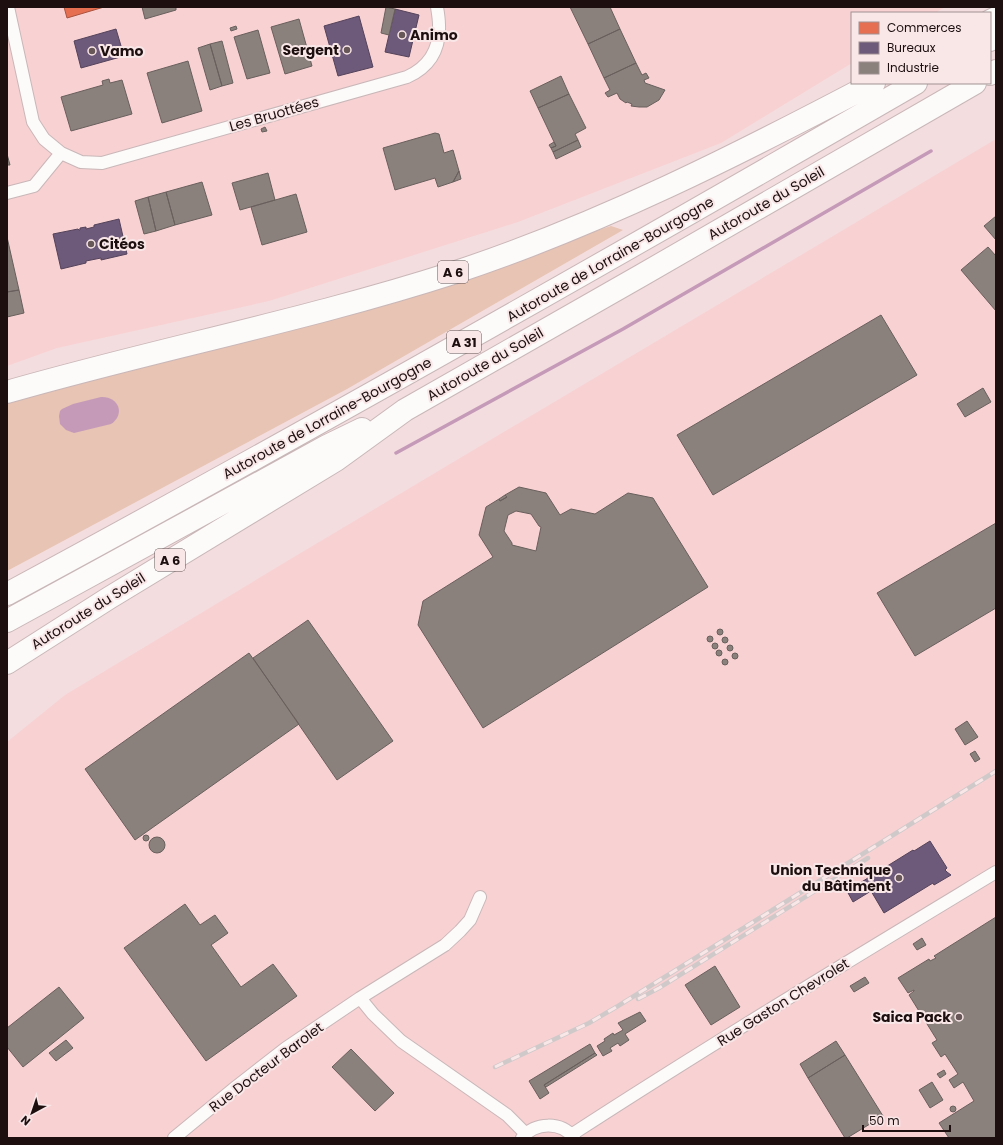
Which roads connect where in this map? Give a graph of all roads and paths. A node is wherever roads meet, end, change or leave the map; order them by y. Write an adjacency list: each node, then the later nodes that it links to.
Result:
1 (8, 7): 6 (street, Les Bruottées)
2 (437, 7): 6 (street, Les Bruottées)
3 (872, 84): 8 (highway, A 6)
4 (914, 84): 10 (highway, Autoroute de Lorraine-Bourgogne / A 31)
5 (973, 84): 9 (highway, Autoroute du Soleil / A 6)
6 (61, 153): 7 (street)
7 (7, 193)
8 (7, 392)
9 (405, 410): 11 (highway, Autoroute de Lorraine-Bourgogne); 12 (highway, Autoroute du Soleil / A 6)
10 (7, 594)
11 (7, 621)
12 (7, 663)
13 (996, 872): 17 (street, Rue Gaston Chevrolet)
14 (480, 897): 15 (street, Rue Docteur Barolet)
15 (360, 998): 16 (street); 18 (street, Rue Docteur Barolet)
16 (524, 1136): 17 (street)
17 (572, 1136)
18 (174, 1138)

